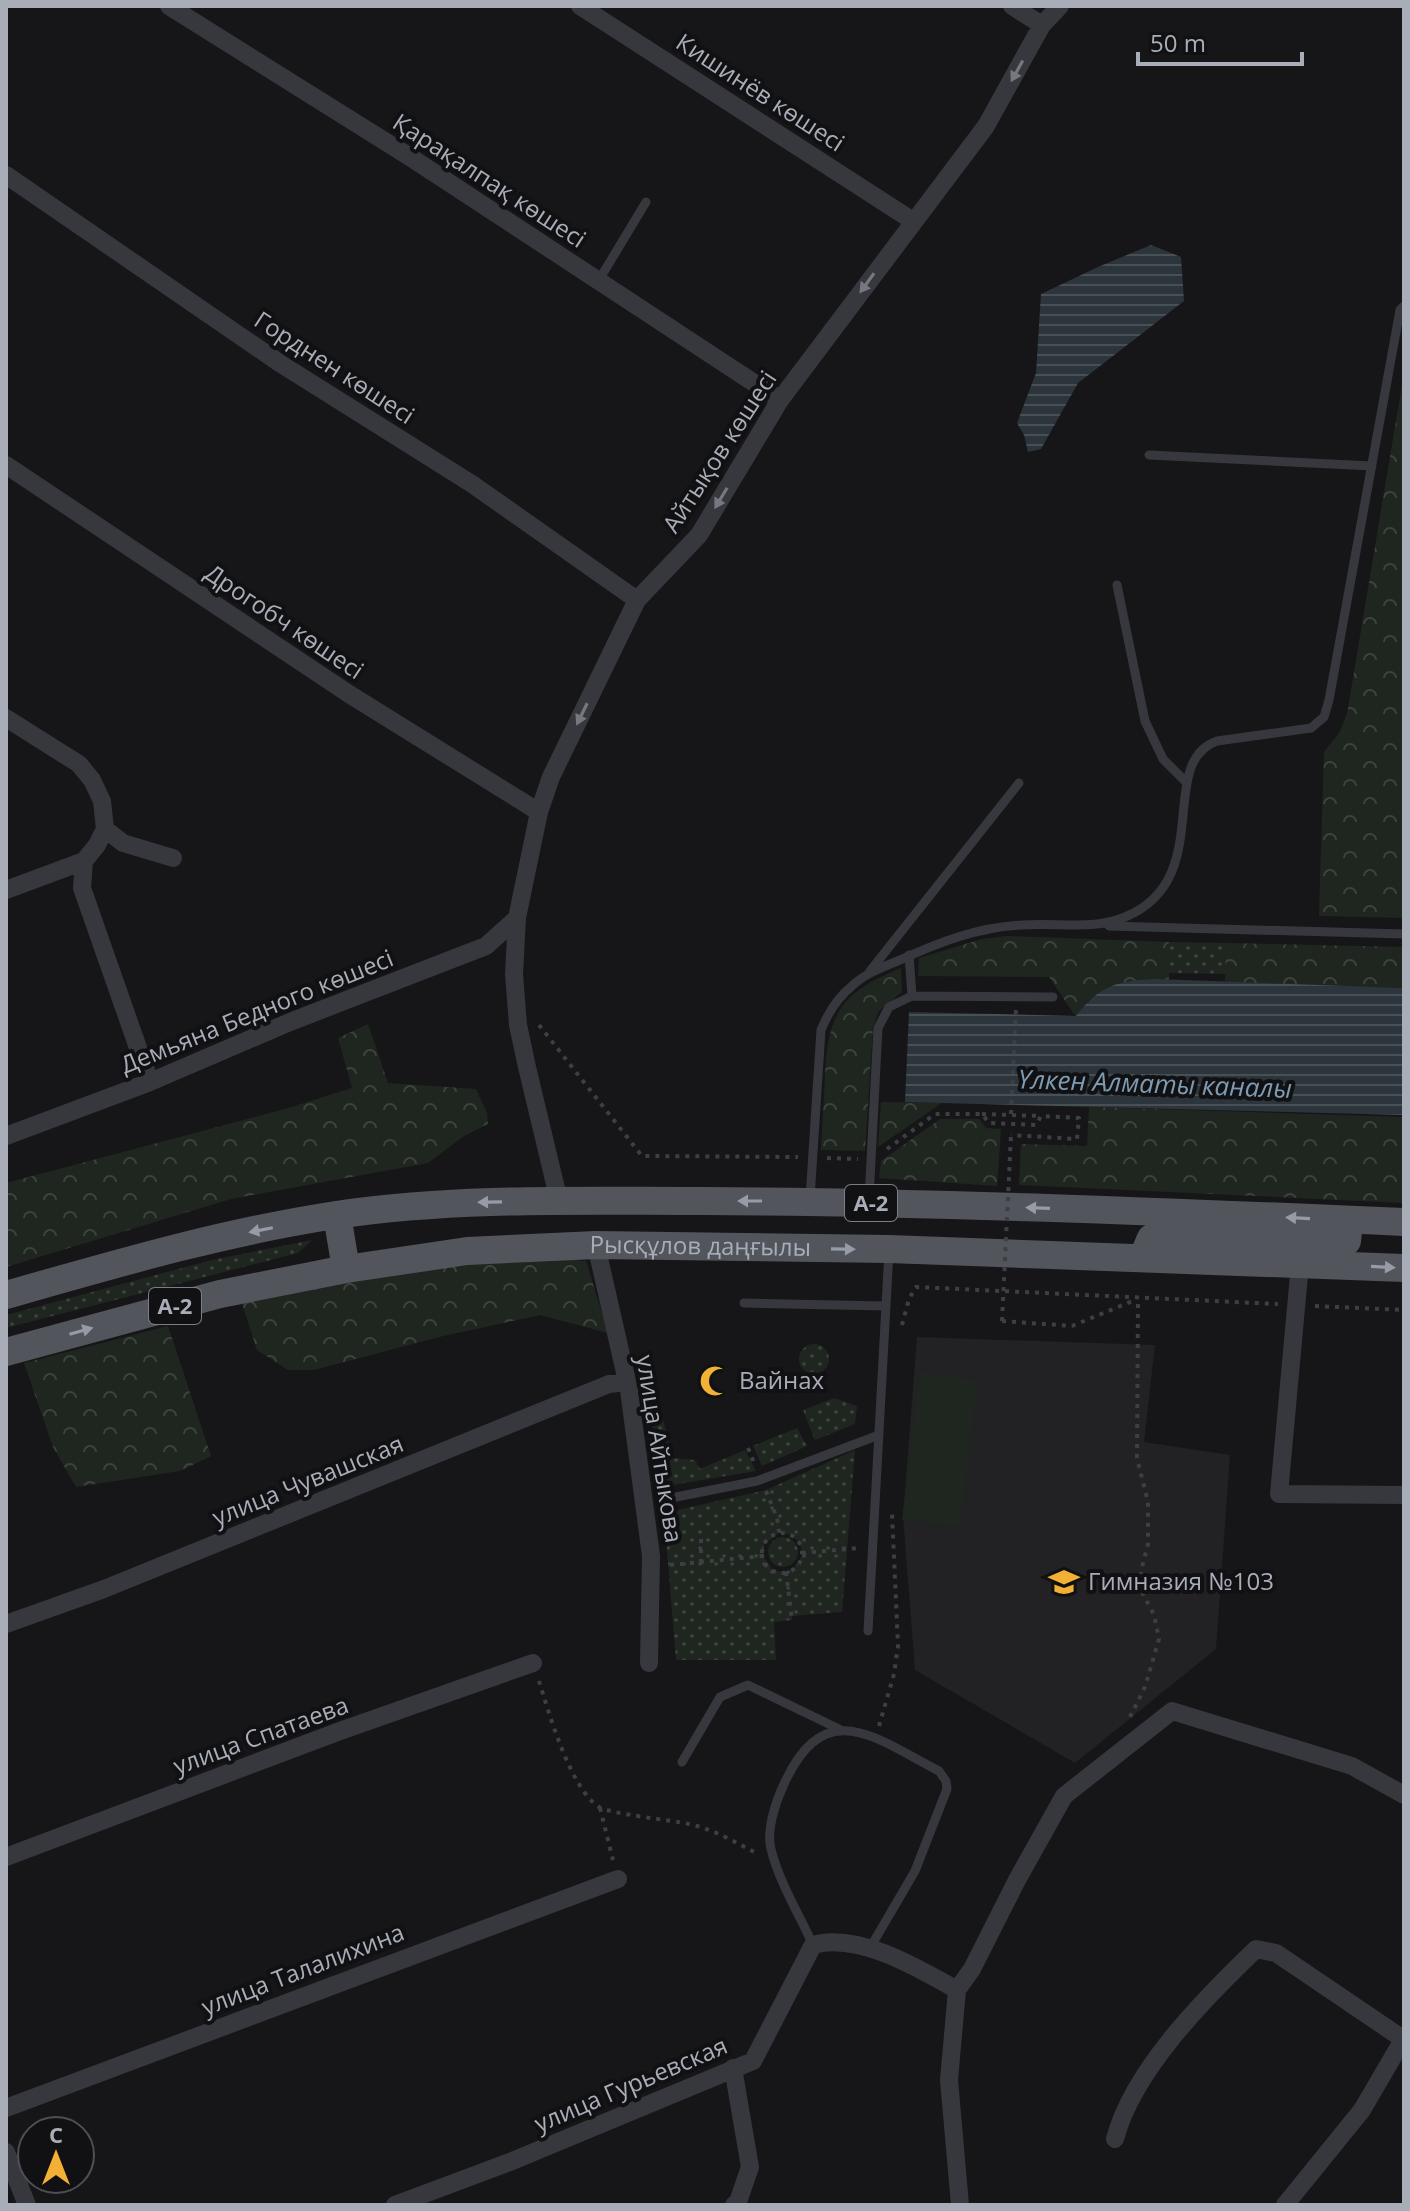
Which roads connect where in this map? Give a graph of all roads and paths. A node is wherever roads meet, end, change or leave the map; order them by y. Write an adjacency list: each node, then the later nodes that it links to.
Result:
1 (169, 6): 9 (street, Қарақалпақ көшесі)
2 (580, 6): 8 (street, Кишинёв көшесі)
3 (1012, 6): 5 (street)
4 (1060, 6): 5 (street, Айтықов көшесі)
5 (1042, 25): 8 (street, Айтықов көшесі, one-way to 8)
6 (6, 175): 16 (street, Горднен көшесі)
7 (646, 202): 9 (lane)
8 (913, 221): 11 (street, Айтықов көшесі, one-way to 11)
9 (599, 280): 11 (street, Қарақалпақ көшесі)
10 (1404, 306): 14 (lane)
11 (780, 400): 16 (street, Айтықов көшесі, one-way to 16)
12 (1149, 455): 14 (lane)
13 (6, 465): 20 (street, Дрогобч көшесі)
14 (1372, 466): 18 (lane)
15 (1117, 585): 18 (lane)
16 (637, 600): 20 (street, Айтықов көшесі, one-way to 20)
17 (6, 718): 21 (street)
18 (1186, 782): 26 (lane)
19 (1019, 783): 29 (lane)
20 (539, 812): 25 (street, Айтықов көшесі)
21 (105, 829): 22 (street); 23 (street)
22 (173, 858)
23 (84, 861): 24 (street); 34 (street)
24 (6, 890)
25 (517, 918): 34 (street, Демьяна Бедного көшесі); 41 (street, Айтықов көшесі)
26 (1102, 926): 27 (lane); 28 (lane)
27 (1404, 934)
28 (909, 955): 29 (lane); 30 (lane)
29 (867, 974): 39 (lane)
30 (912, 996): 31 (lane); 40 (lane)
31 (1053, 997)
32 (1016, 1008): 36 (path)
33 (533, 1014): 39 (path)
34 (150, 1082): 38 (street, Демьяна Бедного көшесі)
35 (982, 1114): 36 (path); 37 (path); 40 (path)
36 (1011, 1114): 37 (path)
37 (1041, 1116): 55 (path, bridge)
38 (6, 1136)
39 (812, 1158): 40 (path); 42 (lane)
40 (871, 1160): 43 (lane)
41 (559, 1201): 42 (main road, Рысқұлов даңғылы / A-2, one-way to 41); 44 (main road, Рысқұлов даңғылы / A-2, one-way to 44)
42 (810, 1201): 43 (main road, Рысқұлов даңғылы / A-2); 48 (main road)
43 (869, 1203): 45 (main road, Рысқұлов даңғылы / A-2, one-way to 43)
44 (337, 1215): 53 (main road); 54 (main road, Рысқұлов даңғылы / A-2, one-way to 54)
45 (1349, 1220): 46 (main road, Рысқұлов даңғылы / A-2); 50 (main road)
46 (1404, 1222)
47 (596, 1245): 48 (main road, Рысқұлов даңғылы / A-2); 53 (main road, Рысқұлов даңғылы / A-2); 62 (street, улица Айтыкова)
48 (806, 1249): 49 (main road, Рысқұлов даңғылы / A-2, one-way to 49)
49 (889, 1249): 50 (main road, Рысқұлов даңғылы / A-2); 58 (lane)
50 (1143, 1257): 51 (main road, Рысқұлов даңғылы / A-2)
51 (1300, 1264): 52 (main road, Рысқұлов даңғылы / A-2, one-way to 52); 57 (street)
52 (1404, 1268)
53 (346, 1269): 61 (main road, Рысқұлов даңғылы / A-2, one-way to 53)
54 (6, 1295)
55 (1138, 1299): 57 (path); 60 (path); 81 (path)
56 (744, 1303): 58 (lane)
57 (1297, 1305): 59 (path); 65 (street)
58 (885, 1306): 63 (lane)
59 (1404, 1310)
60 (901, 1329)
61 (6, 1352)
62 (627, 1382): 77 (street, улица Чувашская); 80 (street, улица Айтыкова)
63 (879, 1435): 64 (lane); 70 (lane)
64 (762, 1479): 66 (lane); 68 (path)
65 (1404, 1495)
66 (676, 1497)
67 (891, 1503): 83 (path)
68 (779, 1533): 71 (path); 72 (path)
69 (701, 1539): 73 (path)
70 (873, 1547): 71 (path); 78 (lane)
71 (802, 1553): 75 (path)
72 (763, 1556): 73 (path); 75 (path)
73 (701, 1562): 74 (path)
74 (668, 1566)
75 (786, 1572): 76 (path)
76 (792, 1620)
77 (6, 1624)
78 (868, 1631)
79 (533, 1663): 86 (path); 87 (street, улица Спатаева)
80 (649, 1663)
81 (1126, 1725)
82 (839, 1729): 83 (lane); 84 (lane); 88 (lane)
83 (876, 1738): 91 (lane)
84 (682, 1762)
85 (1404, 1795): 92 (street)
86 (600, 1808): 88 (path); 89 (path)
87 (6, 1857)
88 (776, 1863): 90 (lane)
89 (618, 1879): 95 (street, улица Талалихина)
90 (813, 1945): 91 (street); 94 (street, улица Гурьевская)
91 (870, 1948): 92 (street)
92 (957, 1990): 101 (street)
93 (1404, 2038): 96 (street); 102 (street)
94 (733, 2068): 99 (street, улица Гурьевская); 100 (street)
95 (6, 2108)
96 (1115, 2139)
97 (6, 2152): 98 (street)
98 (27, 2205)
99 (395, 2205)
100 (734, 2205)
101 (960, 2205)
102 (1285, 2205)

